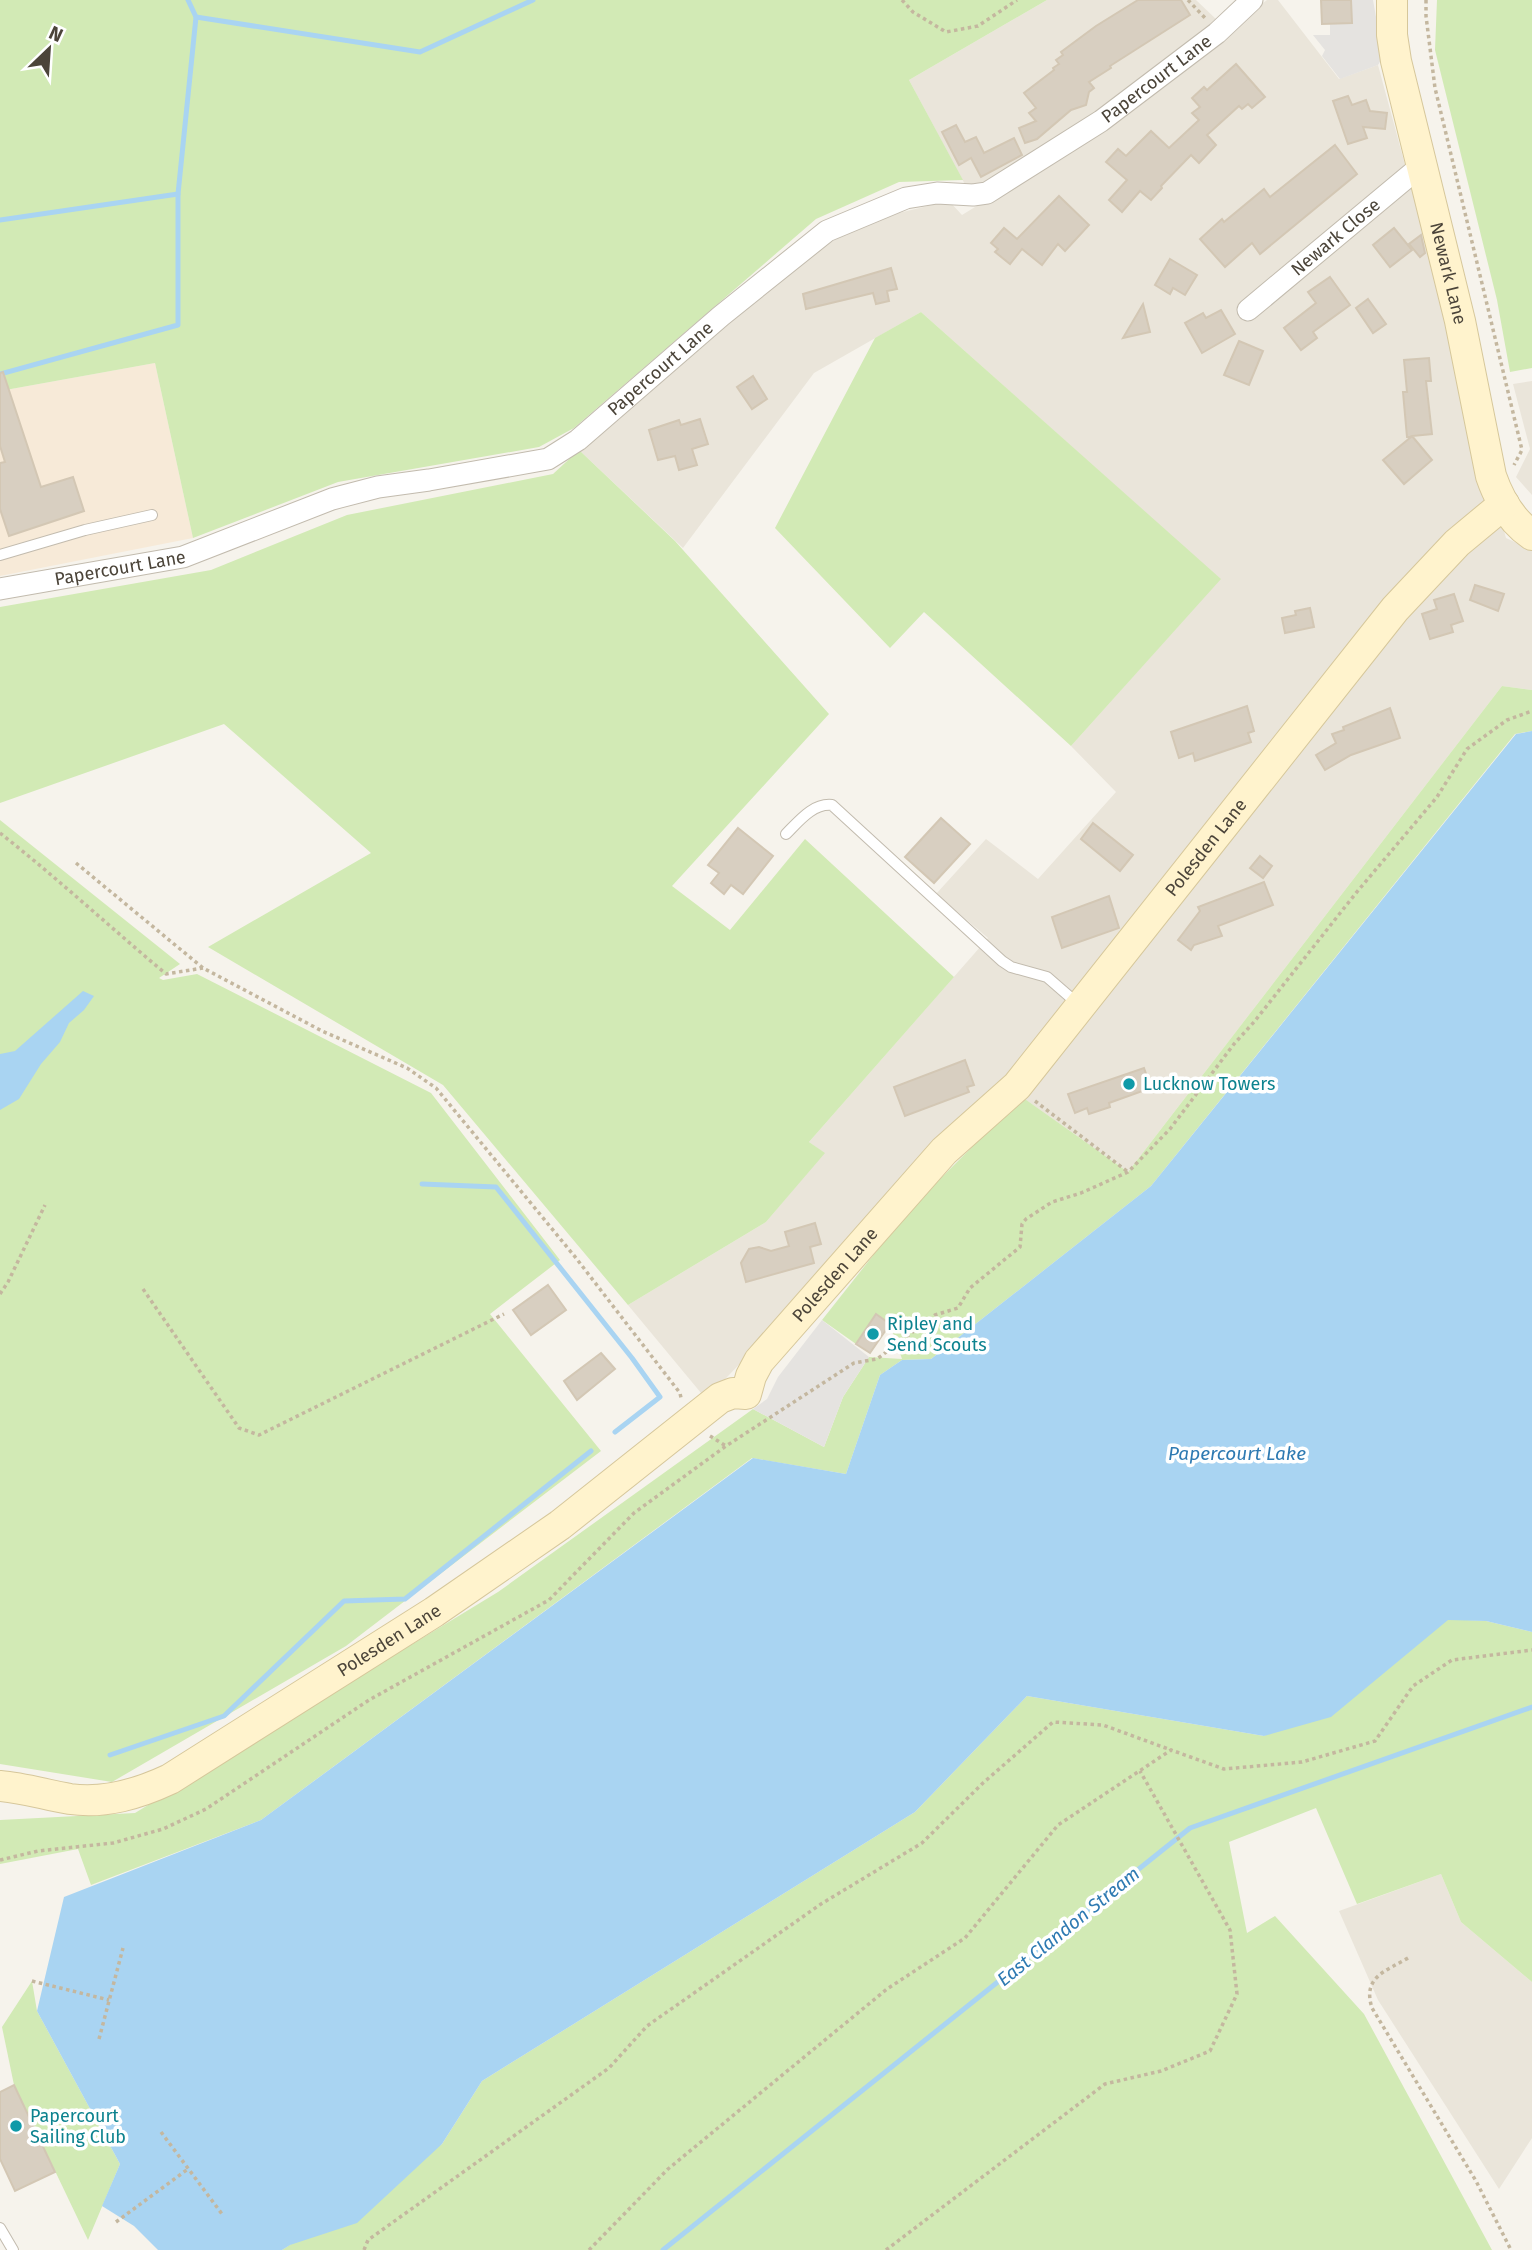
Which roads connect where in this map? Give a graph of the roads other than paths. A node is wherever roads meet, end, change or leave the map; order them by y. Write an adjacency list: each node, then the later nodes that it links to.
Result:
1 (1252, 0): 9 (street, Papercourt Lane)
2 (1392, 0): 3 (street, Newark Lane)
3 (1422, 165): 4 (street, Newark Close); 5 (street, Newark Lane)
4 (1248, 310)
5 (1504, 504): 7 (street, Newark Lane); 11 (street, Polesden Lane)
6 (152, 515): 8 (lane)
7 (1532, 535)
8 (0, 555)
9 (0, 589)
10 (786, 834): 11 (lane)
11 (1080, 1006): 12 (street, Polesden Lane)
12 (0, 1786)
13 (0, 2228): 14 (lane)
14 (13, 2250)

